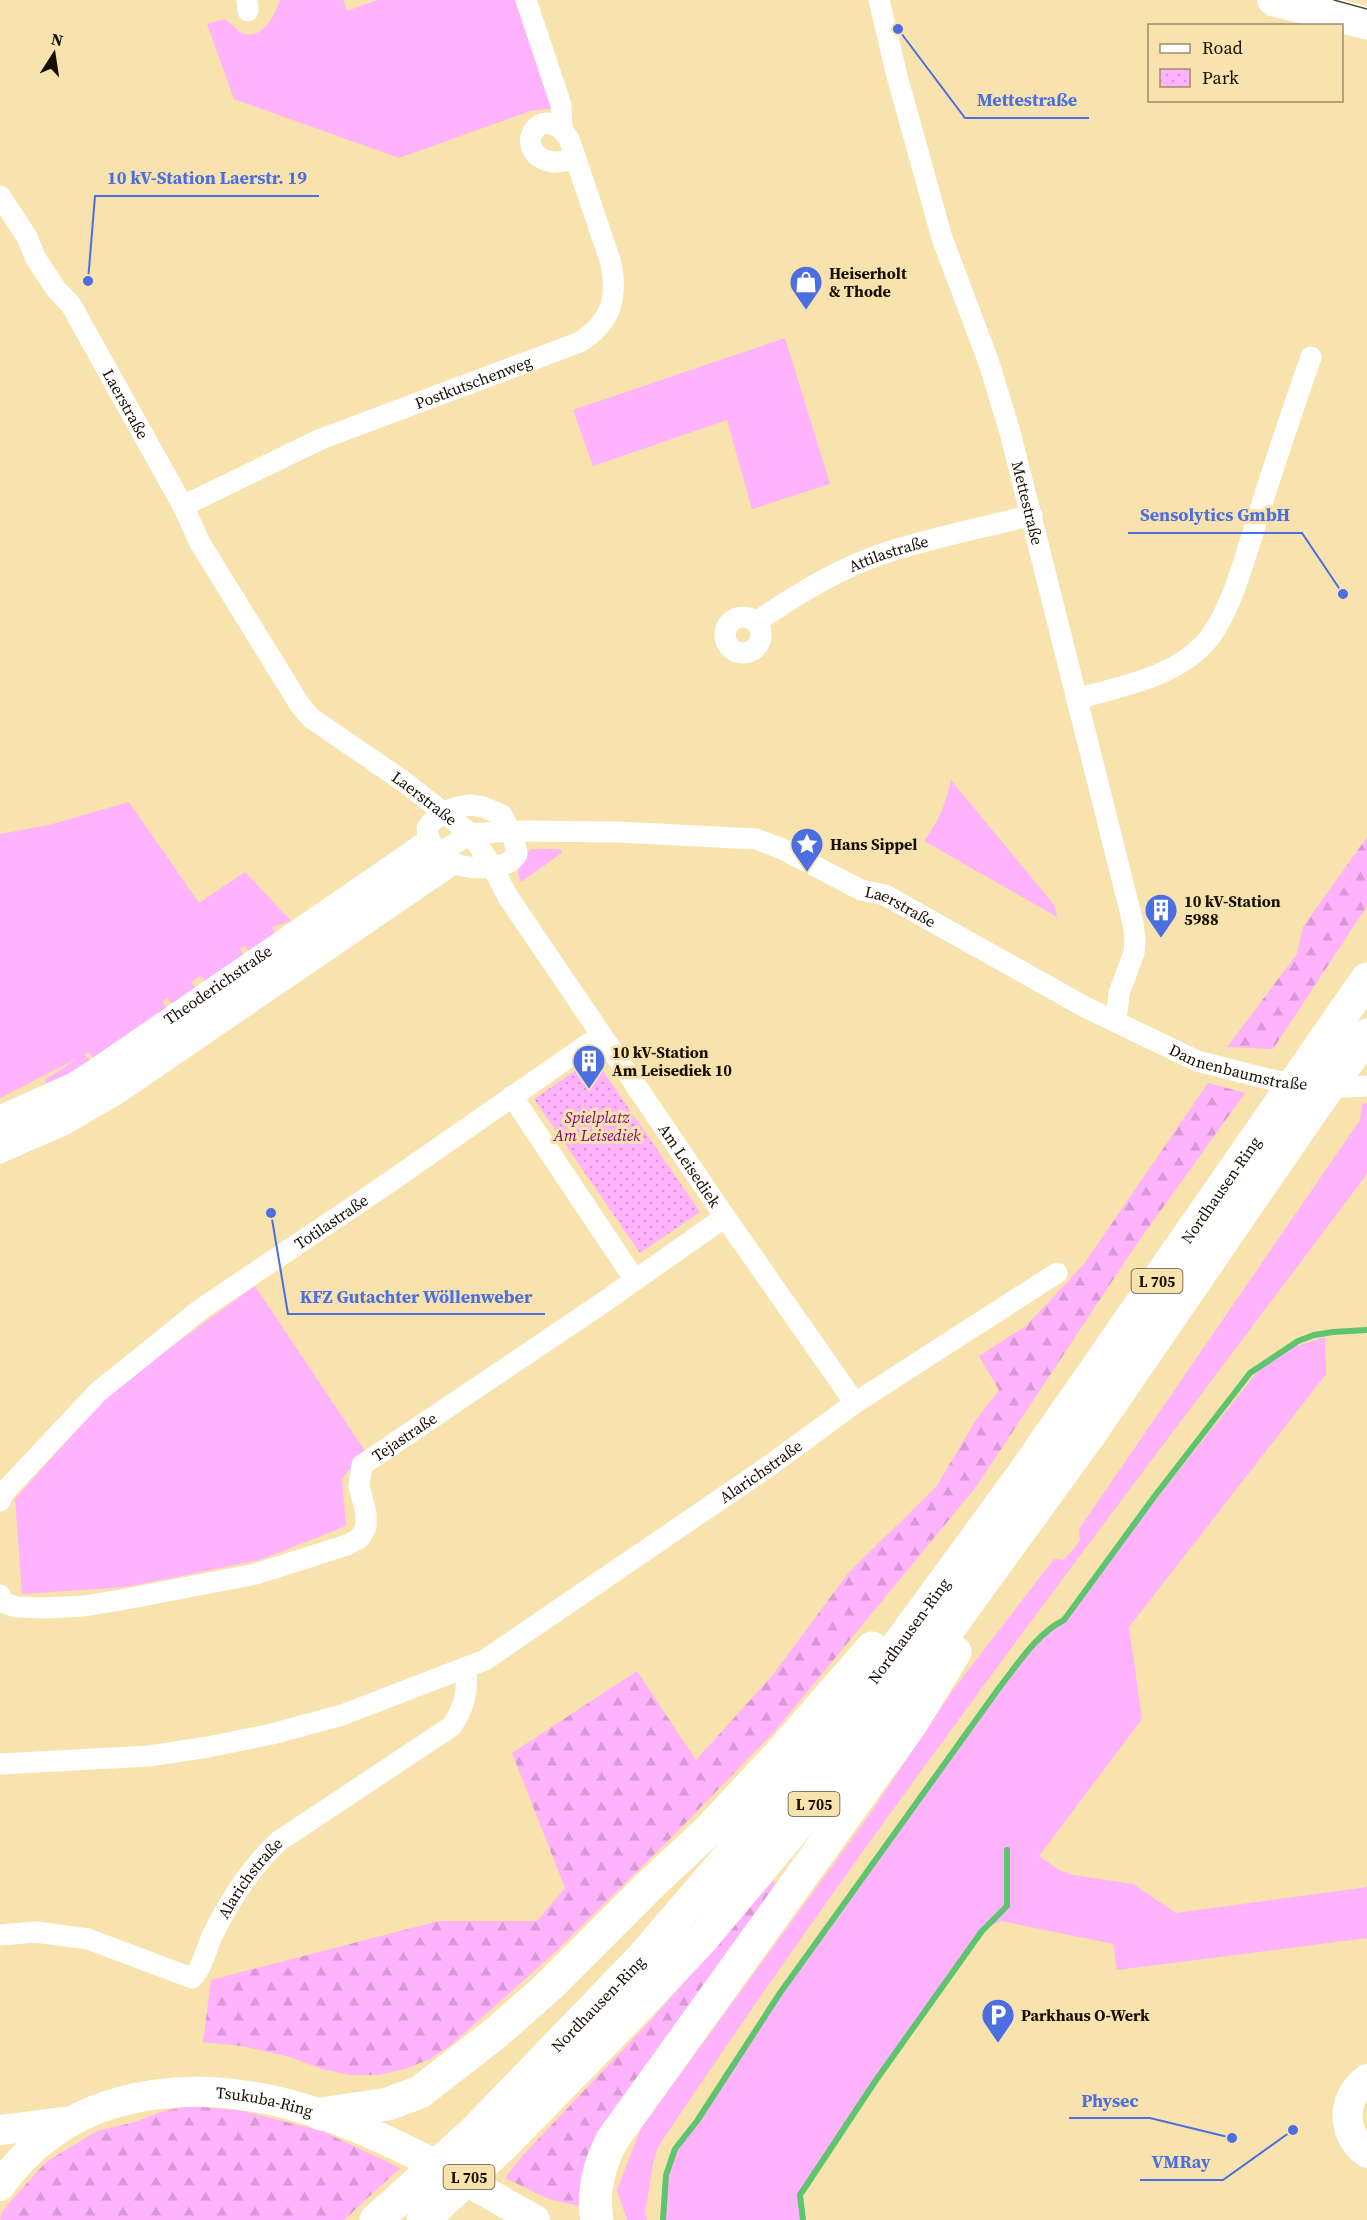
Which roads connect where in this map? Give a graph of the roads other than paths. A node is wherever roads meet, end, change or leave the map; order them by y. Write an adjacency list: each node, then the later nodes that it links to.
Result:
1 (526, 0): 5 (street, Postkutschenweg)
2 (879, 0): 10 (street, Mettestraße)
3 (1274, 0): 4 (main road)
4 (1367, 23)
5 (562, 128): 6 (street, Postkutschenweg); 6 (street)
6 (575, 159): 9 (street, Postkutschenweg)
7 (0, 196): 9 (street, Laerstraße)
8 (1311, 357): 12 (street)
9 (183, 506): 13 (street, Laerstraße)
10 (1032, 515): 11 (street, Attilastraße); 12 (street, Mettestraße)
11 (756, 622)
12 (1077, 699): 20 (street, Mettestraße)
13 (444, 812): 14 (street, Laerstraße); 15 (street, Laerstraße); 16 (street)
14 (506, 823): 15 (street, Laerstraße); 17 (street); 20 (street, Laerstraße)
15 (471, 834): 16 (street, Theoderichstraße); 17 (street, Am Leisediek)
16 (441, 852): 17 (street); 18 (street, Theoderichstraße); 25 (street, Theoderichstraße)
17 (493, 868): 21 (street, Am Leisediek)
18 (301, 958): 26 (street, Theoderichstraße); 27 (street, Theoderichstraße)
19 (1367, 979): 33 (main road, Nordhausen-Ring / L 705)
20 (1116, 1022): 23 (street, Dannenbaumstraße)
21 (601, 1035): 24 (street, Totilastraße); 28 (street, Am Leisediek)
22 (1367, 1035): 32 (main road, Nordhausen-Ring / L 705)
23 (1367, 1086)
24 (512, 1096): 30 (street); 34 (street, Totilastraße)
25 (0, 1116)
26 (0, 1135)
27 (0, 1153)
28 (725, 1217): 30 (street, Tejastraße); 31 (street, Am Leisediek)
29 (1057, 1273): 31 (street, Alarichstraße)
30 (635, 1280): 35 (street, Tejastraße)
31 (855, 1403): 36 (street, Alarichstraße)
32 (1090, 1434): 45 (main road, Nordhausen-Ring / L 705); 48 (main road)
33 (1022, 1477): 40 (main road); 46 (main road, Nordhausen-Ring / L 705)
34 (0, 1501)
35 (1, 1599)
36 (466, 1669): 37 (street, Alarichstraße); 38 (street, Alarichstraße)
37 (0, 1764)
38 (0, 1935)
39 (1367, 2079): 43 (main road)
40 (321, 2114): 41 (main road, Tsukuba-Ring); 47 (main road, Tsukuba-Ring)
41 (70, 2121): 42 (main road); 44 (main road, Tsukuba-Ring)
42 (0, 2130)
43 (1367, 2153)
44 (0, 2186)
45 (429, 2215)
46 (376, 2220)
47 (535, 2220)
48 (597, 2220)

